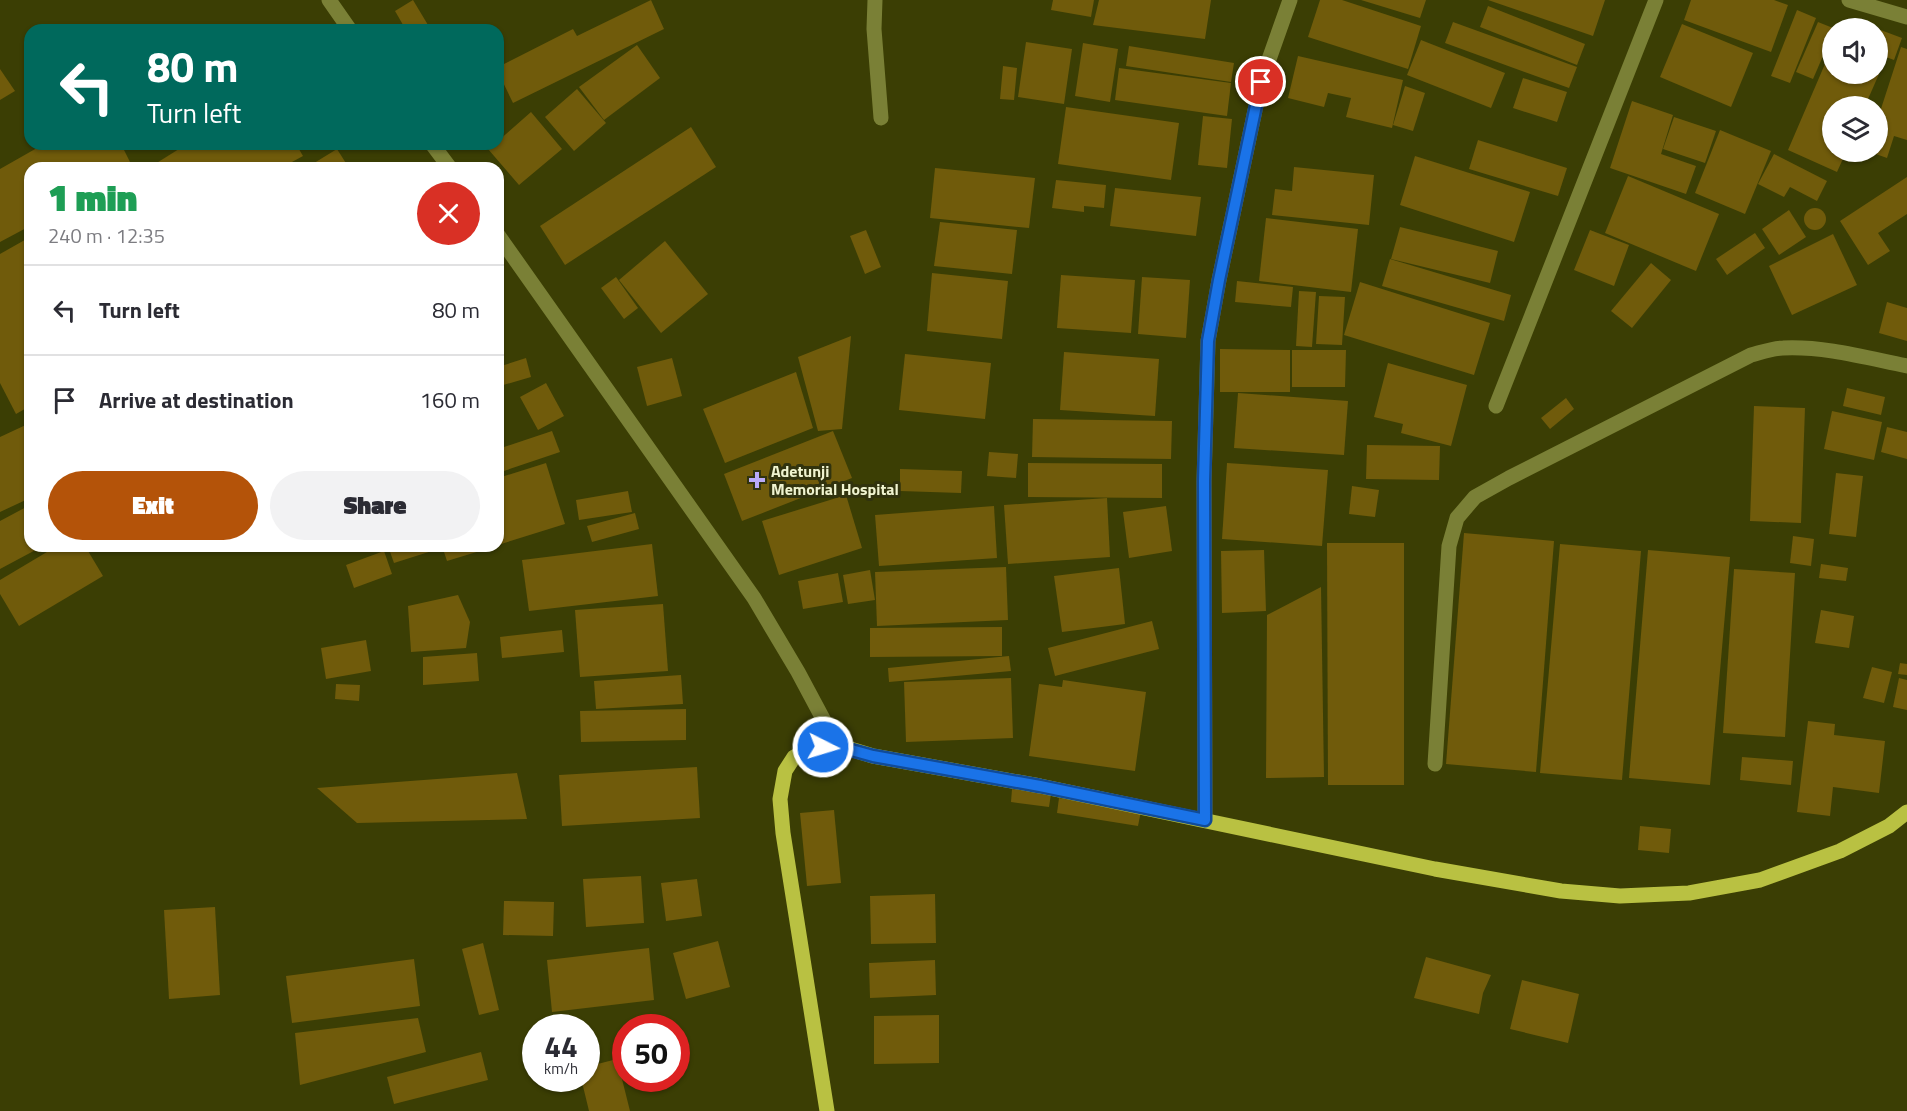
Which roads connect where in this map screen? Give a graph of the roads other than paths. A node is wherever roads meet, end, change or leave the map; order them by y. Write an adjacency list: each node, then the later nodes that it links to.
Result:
1 (329, 0): 7 (street)
2 (875, 0): 8 (street)
3 (1290, 0): 15 (street)
4 (1656, 0): 11 (street)
5 (1850, 0): 6 (street)
6 (1907, 17)
7 (346, 24)
8 (881, 118)
9 (504, 244): 12 (street)
10 (1907, 366): 13 (street)
11 (1496, 406)
12 (837, 746): 15 (main road); 16 (main road)
13 (1435, 764)
14 (1907, 812): 15 (main road)
15 (1205, 820)
16 (827, 1111)

